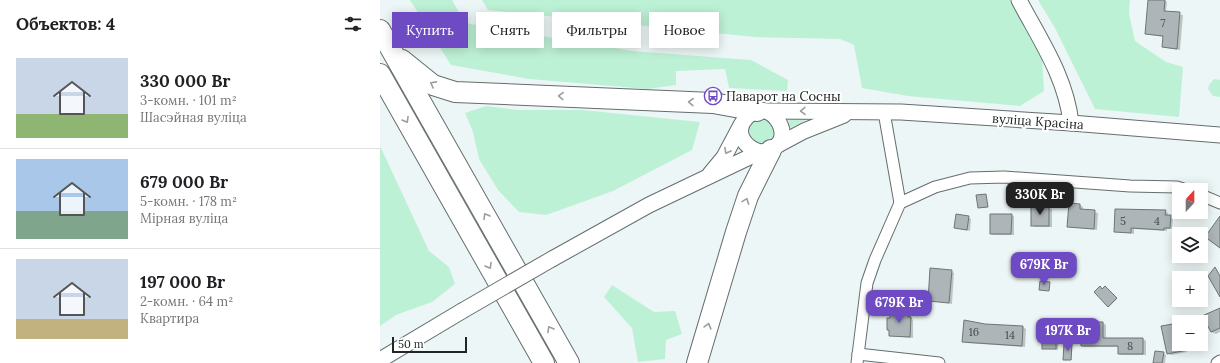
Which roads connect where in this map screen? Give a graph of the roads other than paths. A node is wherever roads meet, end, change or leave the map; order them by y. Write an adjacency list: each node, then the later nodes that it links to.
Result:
1 (1019, 0): 8 (street)
2 (380, 30): 3 (highway)
3 (391, 50): 6 (highway, one-way to 3); 21 (highway, one-way to 3)
4 (380, 74): 20 (highway, one-way to 20)
5 (856, 110): 6 (street, вуліца Красіна, one-way to 6); 7 (street, вуліца Красіна); 11 (street, вуліца Красіна)
6 (762, 111): 9 (street); 11 (street)
7 (884, 112): 8 (street, вуліца Красіна); 16 (street)
8 (1071, 123): 10 (street, вуліца Красіна)
9 (742, 124): 11 (street); 12 (street, one-way to 12)
10 (1220, 135)
11 (769, 149): 12 (street, вуліца Красіна); 22 (highway, one-way to 11)
12 (708, 176): 18 (street, вуліца Красіна, bridge)
13 (1172, 187): 16 (street)
14 (1208, 198): 15 (street)
15 (1220, 202)
16 (900, 203): 17 (street)
17 (857, 358): 23 (street)
18 (380, 360)
19 (1220, 361): 24 (street)
20 (544, 363)
21 (569, 363)
22 (698, 363)
23 (939, 363)
24 (1217, 363)

